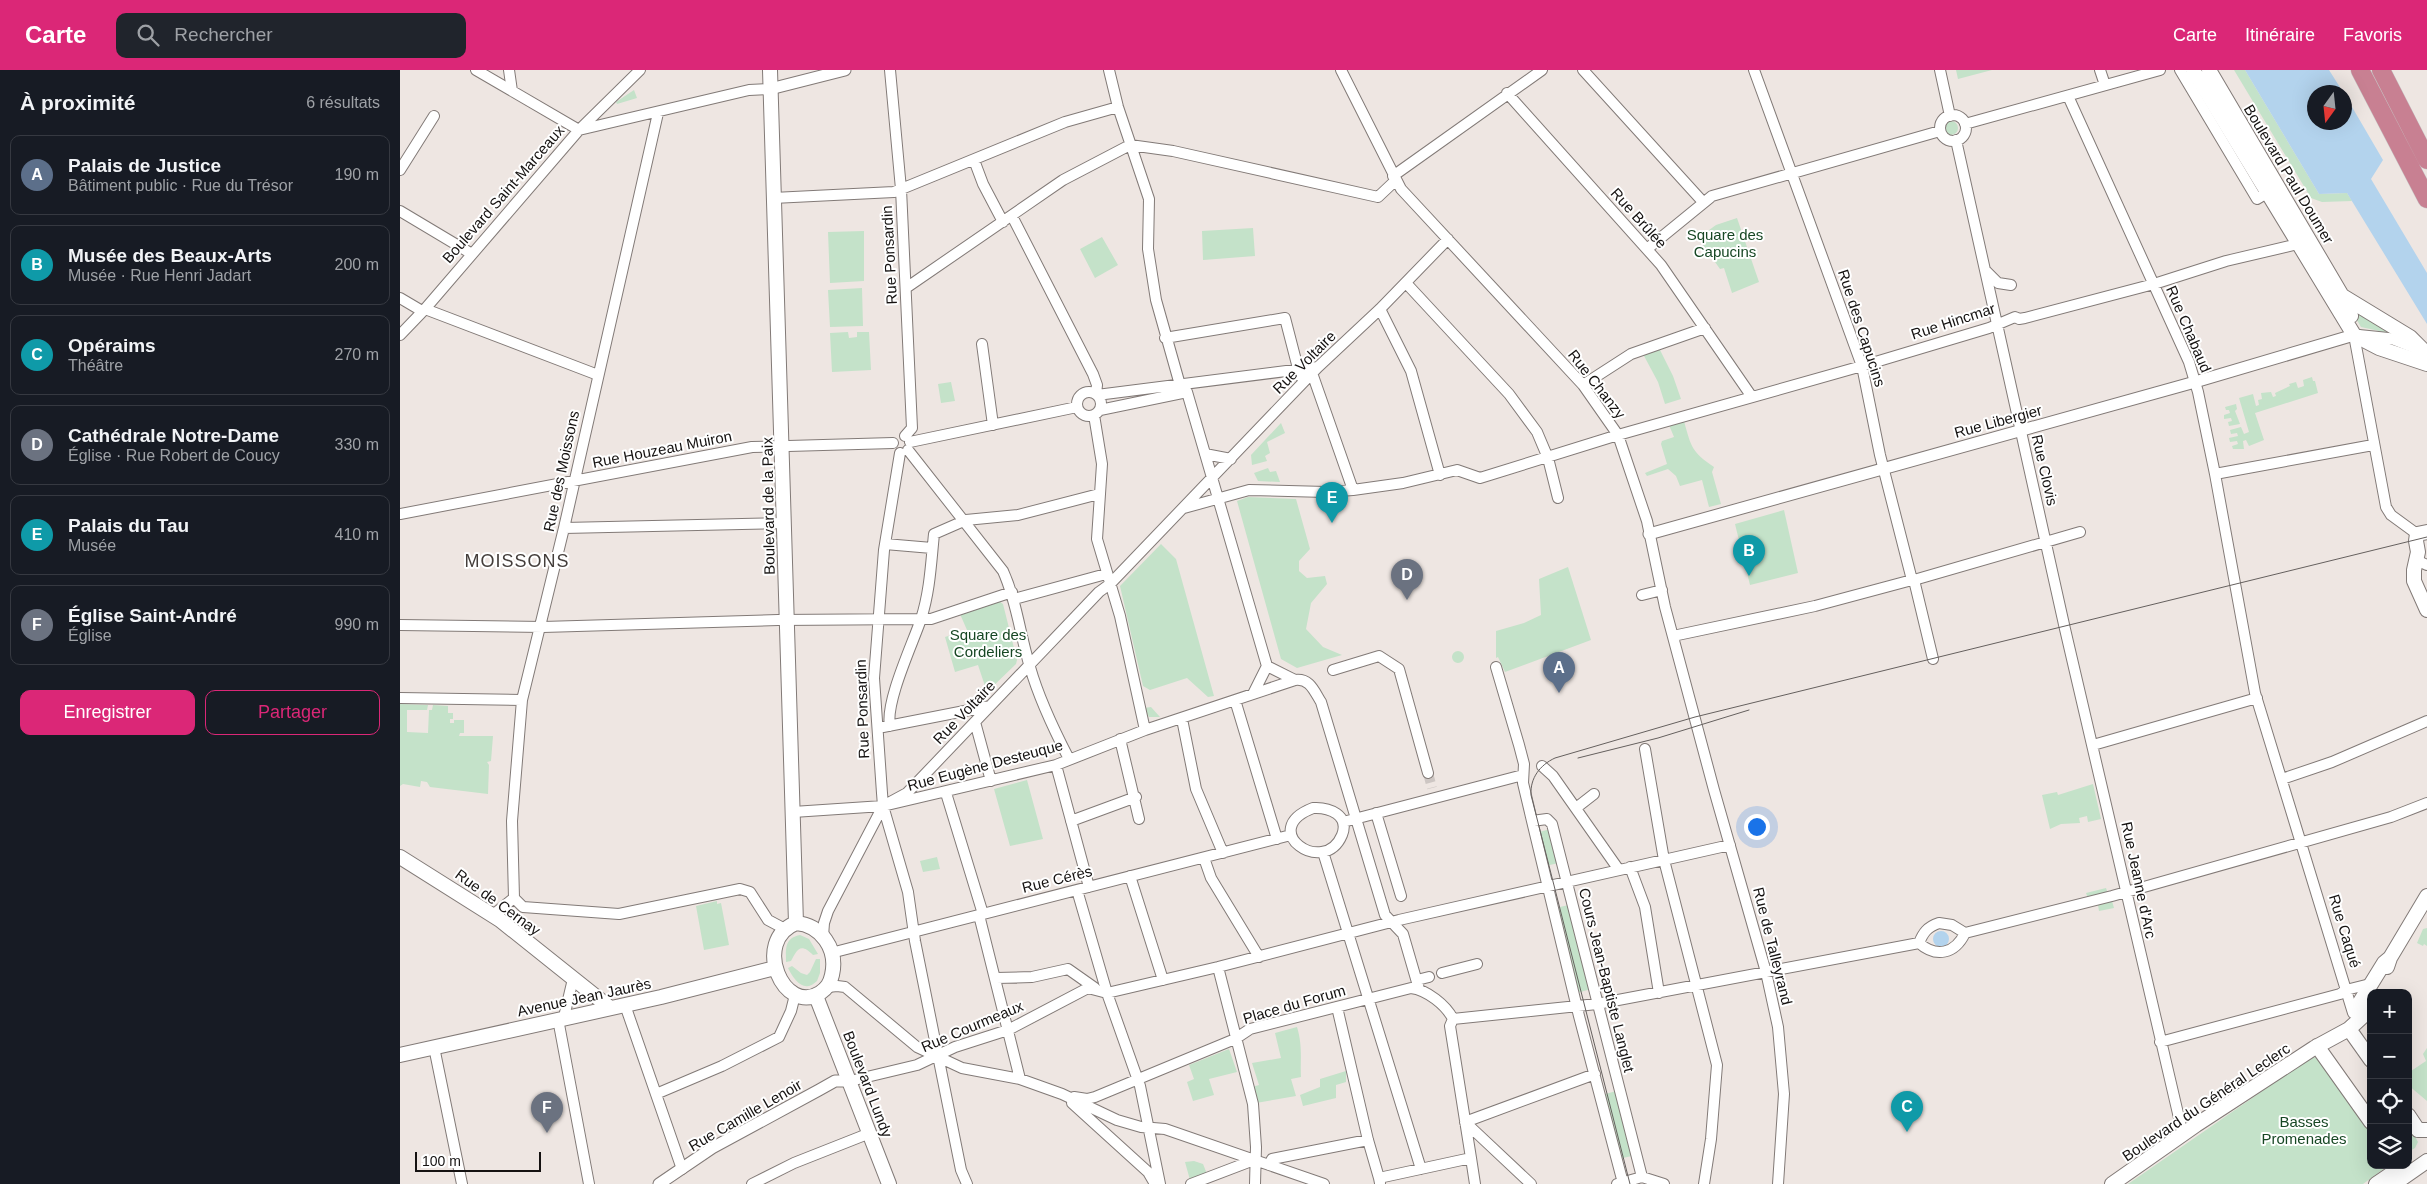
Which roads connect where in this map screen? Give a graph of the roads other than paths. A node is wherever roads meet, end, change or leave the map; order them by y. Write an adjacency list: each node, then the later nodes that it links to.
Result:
1 (476, 70): 22 (street)
2 (508, 70): 22 (street)
3 (640, 70): 30 (street)
4 (770, 70): 21 (main road, Boulevard de la Paix)
5 (845, 70): 21 (street)
6 (890, 70): 39 (street, Rue Ponsardin)
7 (1109, 70): 25 (street)
8 (1341, 70): 38 (street, Rue Chanzy)
9 (1542, 70): 23 (street)
10 (1583, 70): 43 (street)
11 (1754, 70): 37 (street, Rue des Capucins)
12 (1940, 70): 28 (street)
13 (2100, 70): 20 (street)
14 (2160, 70): 20 (street)
15 (2180, 70): 40 (street, Boulevard Paul Doumer)
16 (2193, 70): 40 (main road, Boulevard Paul Doumer)
17 (2209, 70): 55 (main road, Boulevard Paul Doumer)
18 (2360, 70): 42 (highway)
19 (2381, 70): 35 (highway)
20 (2105, 85): 24 (street)
21 (770, 88): 26 (street, Boulevard Saint-Marceaux); 41 (main road, Boulevard de la Paix)
22 (512, 91): 30 (street)
23 (1507, 93): 38 (street); 48 (street, Rue Brûlée)
24 (2068, 96): 29 (street); 52 (street, Rue Chabaud)
25 (1118, 107): 33 (street); 34 (street)
26 (658, 113): 30 (street, Boulevard Saint-Marceaux); 69 (street, Rue des Moissons)
27 (434, 116): 36 (street)
28 (1950, 116): 29 (street); 31 (street)
29 (1965, 124): 32 (street)
30 (579, 130): 49 (street, Boulevard Saint-Marceaux)
31 (1940, 131): 32 (street); 37 (street)
32 (1956, 140): 50 (street, Rue Clovis)
33 (1130, 145): 38 (street); 45 (street); 63 (street)
34 (974, 160): 39 (street); 45 (street)
35 (2427, 160)
36 (400, 170)
37 (1793, 173): 43 (street); 66 (street, Rue des Capucins)
38 (1395, 178): 46 (street, Rue Chanzy)
39 (901, 189): 41 (street); 54 (street, Rue Ponsardin)
40 (2267, 193): 47 (main road, Boulevard Paul Doumer)
41 (773, 198): 81 (main road, Boulevard de la Paix)
42 (2427, 199)
43 (1703, 202): 48 (street)
44 (400, 211): 49 (street)
45 (1007, 219): 54 (street); 74 (street)
46 (1448, 239): 51 (street, Rue Voltaire); 72 (street, Rue Chanzy)
47 (2298, 244): 52 (street, Rue Hincmar); 62 (main road, Boulevard Paul Doumer)
48 (1647, 249): 60 (street, Rue Brûlée)
49 (472, 254): 58 (street, Boulevard Saint-Marceaux)
50 (1983, 267): 53 (street); 59 (street, Rue Clovis)
51 (1406, 283): 57 (street, Rue Voltaire); 85 (street)
52 (2154, 284): 59 (street, Rue Hincmar); 70 (street, Rue Chabaud)
53 (2010, 285)
54 (906, 288): 82 (street, Rue Ponsardin)
55 (2341, 294): 62 (main road, Boulevard Paul Doumer); 65 (main road, Boulevard Paul Doumer)
56 (400, 298): 58 (street)
57 (1380, 309): 67 (street, Rue Voltaire); 88 (street)
58 (423, 310): 61 (street, Boulevard Saint-Marceaux); 69 (street)
59 (1997, 324): 66 (street, Rue Hincmar); 79 (street, Rue Clovis)
60 (1705, 328): 72 (street); 75 (street, Rue Brûlée)
61 (400, 335)
62 (2354, 335): 65 (main road, Boulevard Paul Doumer); 70 (street, Rue Libergier); 83 (street)
63 (1165, 338): 68 (street); 73 (street)
64 (982, 344): 78 (street)
65 (2426, 356)
66 (1862, 366): 75 (street, Rue Hincmar); 87 (street, Rue des Capucins)
67 (1315, 370): 68 (street); 71 (street, Rue Voltaire); 93 (street)
68 (1299, 371): 71 (street); 73 (street)
69 (598, 375): 92 (street, Rue des Moissons)
70 (2195, 382): 79 (street, Rue Libergier); 89 (street, Rue Chabaud)
71 (1302, 384): 86 (street, Rue Voltaire)
72 (1583, 385): 80 (street, Rue Chanzy)
73 (1183, 389): 74 (street); 77 (street); 84 (street)
74 (1097, 395): 76 (street); 77 (street)
75 (1752, 397): 80 (street, Rue Hincmar)
76 (1078, 407): 77 (street); 78 (street)
77 (1097, 413): 94 (street)
78 (992, 425): 82 (street)
79 (2020, 430): 87 (street, Rue Libergier); 104 (street, Rue Clovis)
80 (1618, 435): 85 (street, Rue Hincmar); 103 (street, Rue Chanzy)
81 (783, 445): 82 (street, Rue Houzeau Muiron); 92 (street, Rue Houzeau Muiron); 100 (main road, Boulevard de la Paix)
82 (906, 445): 99 (street); 105 (street, Rue Ponsardin)
83 (2374, 445): 89 (street); 107 (street)
84 (1205, 454): 86 (street); 91 (street)
85 (1548, 458): 90 (street, Rue Hincmar); 96 (street)
86 (1231, 459): 91 (street, Rue Voltaire)
87 (1885, 467): 103 (street, Rue Libergier); 109 (street, Rue des Capucins)
88 (1440, 474): 90 (street, Rue Voltaire); 93 (street, Rue Voltaire)
89 (2215, 474): 129 (street, Rue Chabaud)
90 (1480, 478)
91 (1212, 479): 95 (street); 97 (street, Rue Voltaire)
92 (574, 482): 98 (street, Rue Houzeau Muiron); 101 (street, Rue des Moissons)
93 (1353, 490): 95 (street, Rue Voltaire)
94 (1099, 494): 99 (street); 108 (street)
95 (1217, 497): 97 (street, Rue Voltaire); 123 (street)
96 (1558, 498)
97 (1184, 508): 108 (street, Rue Voltaire)
98 (400, 514)
99 (966, 520): 106 (street); 112 (street)
100 (785, 523): 101 (street); 116 (main road, Boulevard de la Paix)
101 (564, 528): 118 (street, Rue des Moissons)
102 (2080, 532): 104 (street)
103 (1649, 534): 110 (street, Rue Chanzy)
104 (2046, 543): 109 (street); 119 (street, Rue Clovis)
105 (885, 544): 106 (street); 115 (street, Rue Ponsardin)
106 (932, 548): 114 (street)
107 (2422, 548): 113 (main road)
108 (1108, 579): 112 (street); 122 (street, Rue Voltaire); 139 (street)
109 (1913, 580): 120 (street); 121 (street, Rue des Capucins)
110 (1662, 590): 111 (street); 120 (street, Rue Chanzy)
111 (1642, 595)
112 (1013, 596): 114 (street); 122 (street)
113 (2427, 610)
114 (920, 619): 115 (street); 137 (street)
115 (878, 620): 116 (street); 138 (street, Rue Ponsardin)
116 (787, 621): 118 (street); 158 (main road, Boulevard de la Paix)
117 (400, 625): 118 (street)
118 (538, 627): 130 (street, Rue des Moissons)
119 (2066, 631): 141 (street, Rue Jeanne d'Arc)
120 (1673, 636): 134 (street, Rue Chanzy)
121 (1934, 659)
122 (1029, 666): 132 (street, Rue Voltaire); 143 (street)
123 (1267, 666): 126 (street); 127 (street)
124 (1496, 667): 147 (street)
125 (1334, 670): 146 (street)
126 (1300, 680): 127 (street, Rue Eugène Desteuque); 160 (street)
127 (1253, 694): 131 (street, Rue Eugène Desteuque)
128 (400, 698): 130 (street)
129 (2257, 698): 141 (street); 148 (street, Rue Caqué)
130 (522, 700): 183 (street, Rue des Moissons)
131 (1235, 700): 133 (street, Rue Eugène Desteuque); 166 (street)
132 (990, 706): 135 (street, Rue Voltaire); 137 (street)
133 (1182, 719): 139 (street, Rue Eugène Desteuque); 170 (street)
134 (1697, 721): 168 (street, Rue de Talleyrand)
135 (975, 722): 149 (street); 150 (street, Rue Voltaire)
136 (2427, 722): 148 (street)
137 (890, 726): 138 (street)
138 (876, 728): 156 (street, Rue Ponsardin)
139 (1145, 730): 140 (street, Rue Eugène Desteuque)
140 (1120, 739): 143 (street, Rue Eugène Desteuque); 153 (street)
141 (2092, 745): 180 (street, Rue Jeanne d'Arc)
142 (1645, 749): 173 (street)
143 (1069, 759): 144 (street, Rue Eugène Desteuque)
144 (1056, 765): 149 (street, Rue Eugène Desteuque); 162 (street)
145 (1542, 766): 157 (street)
146 (1427, 770)
147 (1522, 775): 159 (street); 163 (street)
148 (2282, 779): 167 (street, Rue Caqué)
149 (992, 781): 151 (street, Rue Eugène Desteuque)
150 (913, 786): 154 (street); 156 (street, Rue Voltaire)
151 (946, 793): 154 (street, Rue Eugène Desteuque); 184 (street)
152 (1594, 794): 157 (street)
153 (1136, 797): 161 (street); 162 (street)
154 (924, 798): 156 (street, Rue Eugène Desteuque)
155 (2427, 803): 167 (street)
156 (883, 806): 158 (street, Rue Eugène Desteuque); 188 (street, Rue Ponsardin); 191 (street)
157 (1576, 808): 174 (street)
158 (793, 812): 187 (main road, Boulevard de la Paix)
159 (1376, 813): 160 (street); 181 (street)
160 (1355, 818): 164 (street); 186 (street)
161 (1139, 819)
162 (1071, 821): 178 (street)
163 (1532, 821): 176 (street, Cours Jean-Baptiste Langlet); 177 (street)
164 (1343, 822): 165 (street); 169 (street)
165 (1291, 835): 166 (street, Rue Cérès); 169 (street)
166 (1277, 839): 170 (street, Rue Cérès)
167 (2301, 843): 180 (street); 208 (street, Rue Caqué)
168 (1730, 845): 173 (street); 198 (street, Rue de Talleyrand)
169 (1324, 852): 189 (street)
170 (1223, 853): 172 (street, Rue Cérès)
171 (400, 857): 185 (main road, Rue de Cernay)
172 (1204, 858): 175 (street, Rue Cérès); 194 (street)
173 (1664, 860): 174 (street); 205 (street)
174 (1625, 869): 176 (street); 210 (street)
175 (1130, 876): 178 (street, Rue Cérès); 203 (street)
176 (1567, 882): 177 (street); 215 (street, Cours Jean-Baptiste Langlet)
177 (1548, 886): 186 (street); 218 (street)
178 (1089, 887): 179 (street, Rue Cérès)
179 (1077, 890): 184 (street, Rue Cérès); 209 (street)
180 (2126, 892): 190 (street); 226 (street, Rue Jeanne d'Arc)
181 (1401, 896)
182 (2427, 896): 207 (main road)
183 (514, 898): 185 (street); 187 (street)
184 (981, 914): 188 (street, Rue Cérès); 201 (street)
185 (493, 915): 202 (main road, Rue de Cernay)
186 (1392, 922): 189 (street); 204 (street)
187 (791, 926): 191 (main road); 197 (main road)
188 (914, 932): 193 (street, Rue Cérès); 231 (street, Rue Ponsardin)
189 (1349, 933): 194 (street); 213 (street)
190 (1965, 933): 192 (street); 192 (street)
191 (823, 936): 193 (main road)
192 (1919, 943): 198 (street)
193 (831, 952): 206 (main road)
194 (1259, 956): 196 (street)
195 (1477, 964): 199 (street)
196 (1218, 967): 203 (street, Rue Courmeaux); 225 (street, Place du Forum)
197 (775, 968): 211 (main road); 214 (main road, Avenue Jean Jaurès)
198 (1766, 972): 205 (street); 277 (street, Rue de Talleyrand)
199 (1442, 973)
200 (1429, 977): 204 (street, Place du Forum)
201 (996, 978): 209 (street); 224 (street)
202 (572, 979): 216 (main road, Rue de Cernay); 221 (street)
203 (1162, 980): 209 (street, Rue Courmeaux)
204 (1418, 985): 213 (street, Place du Forum); 222 (street)
205 (1696, 986): 210 (street); 276 (street)
206 (828, 988): 212 (main road); 231 (street)
207 (2373, 988): 208 (street); 220 (main road)
208 (2346, 990): 220 (street, Rue Caqué); 226 (street)
209 (1102, 991): 224 (street, Rue Courmeaux); 234 (street)
210 (1659, 993): 215 (street)
211 (795, 995): 212 (main road); 236 (street)
212 (816, 996): 235 (main road, Boulevard Lundy)
213 (1368, 999): 217 (street, Place du Forum); 255 (street)
214 (625, 1004): 216 (main road, Avenue Jean Jaurès); 236 (street)
215 (1601, 1004): 218 (street); 252 (street, Cours Jean-Baptiste Langlet)
216 (609, 1007): 221 (main road, Avenue Jean Jaurès)
217 (1337, 1007): 225 (street, Place du Forum); 245 (street)
218 (1577, 1007): 222 (street); 232 (street)
219 (2367, 1008): 223 (main road)
220 (2354, 1013): 223 (main road); 228 (main road)
221 (561, 1018): 227 (main road, Avenue Jean Jaurès); 263 (street)
222 (1453, 1019): 240 (street)
223 (2349, 1029): 228 (main road); 229 (main road)
224 (1008, 1030): 231 (street, Rue Courmeaux); 233 (street)
225 (1235, 1038): 234 (street); 248 (street)
226 (2160, 1042): 244 (street, Rue Jeanne d'Arc)
227 (434, 1046): 230 (main road, Avenue Jean Jaurès); 262 (street)
228 (2317, 1046): 238 (main road); 244 (main road, Boulevard du Général Leclerc)
229 (2367, 1054)
230 (400, 1055)
231 (938, 1057): 233 (street); 235 (street, Rue Courmeaux); 267 (street, Rue Ponsardin)
232 (1594, 1074): 240 (street); 256 (street)
233 (1020, 1079): 237 (street)
234 (1137, 1079): 237 (street); 241 (street)
235 (850, 1081): 243 (main road, Boulevard Lundy); 254 (street, Rue Camille Lenoir)
236 (656, 1094): 254 (street)
237 (1062, 1094): 241 (street); 268 (street)
238 (2367, 1116)
239 (2412, 1119): 242 (main road)
240 (1465, 1122): 247 (street); 274 (street)
241 (1150, 1128): 248 (street); 269 (street)
242 (2423, 1130)
243 (870, 1133): 265 (street); 266 (main road, Boulevard Lundy)
244 (2183, 1135): 278 (main road, Boulevard du Général Leclerc)
245 (1368, 1140): 251 (street); 260 (street)
246 (2427, 1150): 249 (main road)
247 (1471, 1158): 255 (street); 273 (street)
248 (1254, 1160): 251 (street); 270 (street); 271 (street)
249 (2412, 1162)
250 (2427, 1162): 253 (main road)
251 (1269, 1165): 272 (street)
252 (1638, 1165): 256 (street); 259 (street, Cours Jean-Baptiste Langlet)
253 (2412, 1165)
254 (682, 1169): 264 (street, Rue Camille Lenoir)
255 (1421, 1169): 260 (street)
256 (1619, 1169): 261 (street)
257 (2402, 1169): 279 (main road)
258 (2405, 1169): 280 (main road)
259 (1642, 1177): 261 (street); 275 (street)
260 (1380, 1181)
261 (1620, 1183)
262 (462, 1184)
263 (590, 1184)
264 (659, 1184)
265 (752, 1184)
266 (890, 1184)
267 (967, 1184)
268 (1155, 1184)
269 (1160, 1184)
270 (1191, 1184)
271 (1255, 1184)
272 (1324, 1184)
273 (1475, 1184)
274 (1531, 1184)
275 (1664, 1184)
276 (1704, 1184)
277 (1778, 1184)
278 (2112, 1184)
279 (2376, 1184)
280 (2394, 1184)

